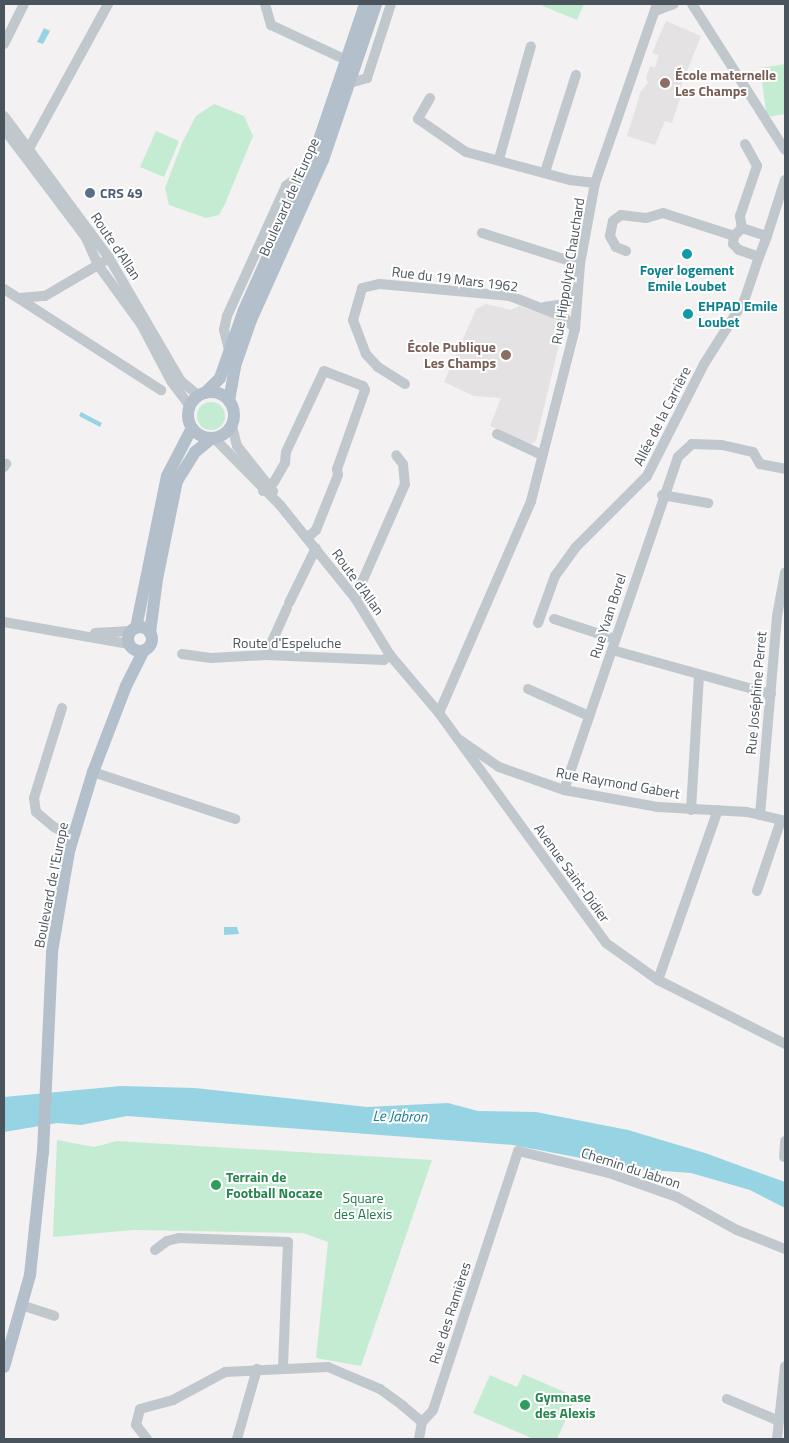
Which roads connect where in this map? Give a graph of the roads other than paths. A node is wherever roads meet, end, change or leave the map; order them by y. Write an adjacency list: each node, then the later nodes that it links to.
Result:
1 (24, 4): 10 (street)
2 (108, 4): 20 (street)
3 (265, 4): 12 (street)
4 (365, 4): 12 (main road, Boulevard de l'Europe)
5 (376, 4): 14 (main road, Boulevard de l'Europe)
6 (391, 4): 14 (street)
7 (674, 4): 9 (street)
8 (692, 4): 19 (street)
9 (656, 8): 24 (street)
10 (4, 44)
11 (531, 46): 21 (street)
12 (346, 60): 43 (main road, Boulevard de l'Europe)
13 (576, 75): 22 (street)
14 (350, 83): 44 (main road, Boulevard de l'Europe)
15 (430, 98): 21 (street, Rue Hippolyte Chauchard)
16 (4, 116): 20 (street, Route d'Allan)
17 (4, 129): 20 (street, Route d'Allan)
18 (745, 144): 25 (street)
19 (785, 150)
20 (26, 154): 31 (street, Route d'Allan); 33 (street, Route d'Allan)
21 (500, 159): 22 (street, Rue Hippolyte Chauchard)
22 (545, 172): 24 (street, Rue Hippolyte Chauchard)
23 (785, 180): 28 (street, Allée de la Carrière)
24 (595, 183): 32 (street, Rue Hippolyte Chauchard)
25 (742, 228): 27 (street); 28 (street)
26 (482, 233): 32 (street)
27 (734, 236): 29 (street); 30 (street)
28 (767, 236): 30 (street, Allée de la Carrière)
29 (626, 251)
30 (759, 257): 63 (street, Allée de la Carrière)
31 (109, 258): 33 (street); 43 (street, Route d'Allan)
32 (580, 264): 34 (street, Rue Hippolyte Chauchard)
33 (98, 265): 36 (street); 45 (street, Route d'Allan)
34 (578, 284): 38 (street, Rue du 19 Mars 1962); 40 (street, Rue Hippolyte Chauchard)
35 (4, 289): 37 (street)
36 (45, 296): 37 (street); 39 (street)
37 (19, 298): 39 (street)
38 (544, 307): 40 (street, Rue du 19 Mars 1962); 41 (street, Rue du 19 Mars 1962)
39 (44, 315): 42 (street)
40 (575, 330): 51 (street, Rue Hippolyte Chauchard)
41 (405, 384)
42 (161, 390)
43 (202, 394): 44 (main road); 45 (main road)
44 (229, 401): 46 (main road)
45 (190, 406): 47 (main road)
46 (232, 426): 49 (main road); 53 (street, Route d'Allan)
47 (192, 428): 49 (main road); 64 (main road)
48 (497, 434): 51 (street)
49 (213, 438): 53 (street, Route d'Allan); 65 (main road)
50 (396, 455): 59 (street)
51 (542, 455): 79 (street, Rue Hippolyte Chauchard)
52 (785, 470): 54 (street, Rue Yvan Borel)
53 (266, 488): 56 (street, Route d'Allan); 56 (street)
54 (662, 495): 55 (street); 67 (street, Rue Yvan Borel)
55 (708, 503)
56 (307, 538): 57 (street, Route d'Allan)
57 (316, 548): 59 (street, Route d'Allan); 72 (street)
58 (785, 573): 60 (street, Rue Joséphine Perret)
59 (355, 598): 73 (street, Route d'Allan)
60 (783, 601): 77 (street, Rue Joséphine Perret)
61 (554, 619): 67 (street)
62 (4, 622): 66 (street)
63 (538, 623)
64 (134, 630): 65 (main road); 66 (street); 68 (main road, Boulevard de l'Europe)
65 (150, 633): 69 (main road, Boulevard de l'Europe)
66 (82, 634): 68 (street)
67 (615, 639): 70 (street, Rue Yvan Borel)
68 (130, 646): 69 (main road); 75 (main road, Boulevard de l'Europe)
69 (144, 650): 75 (main road, Boulevard de l'Europe)
70 (612, 650): 74 (street); 80 (street, Rue Yvan Borel)
71 (182, 654): 72 (street, Route d'Espeluche)
72 (266, 655): 73 (street, Route d'Espeluche)
73 (390, 655): 79 (street, Avenue Saint-Didier)
74 (699, 675): 77 (street); 86 (street)
75 (126, 686): 84 (main road, Boulevard de l'Europe)
76 (528, 689): 80 (street)
77 (771, 694): 88 (street, Rue Joséphine Perret)
78 (62, 708): 91 (street)
79 (439, 713): 81 (street, Avenue Saint-Didier)
80 (589, 716): 85 (street, Rue Yvan Borel)
81 (457, 738): 82 (street, Avenue Saint-Didier); 83 (street, Rue Raymond Gabert)
82 (476, 765): 83 (street); 93 (street, Avenue Saint-Didier)
83 (499, 767): 85 (street, Rue Raymond Gabert)
84 (93, 772): 89 (street); 91 (main road, Boulevard de l'Europe)
85 (564, 790): 86 (street, Rue Raymond Gabert)
86 (691, 810): 87 (street, Rue Raymond Gabert)
87 (718, 810): 88 (street, Rue Raymond Gabert); 93 (street)
88 (760, 815): 90 (street, Rue Raymond Gabert)
89 (235, 819)
90 (783, 821): 92 (street)
91 (73, 837): 100 (main road, Boulevard de l'Europe)
92 (757, 891)
93 (658, 980): 94 (street, Avenue Saint-Didier)
94 (785, 1044)
95 (785, 1141): 97 (street)
96 (518, 1151): 98 (street, Chemin du Jabron); 108 (street, Rue des Ramières)
97 (784, 1157)
98 (785, 1249)
99 (155, 1250): 104 (street)
100 (21, 1305): 101 (street); 102 (main road)
101 (54, 1316)
102 (4, 1366)
103 (785, 1366): 107 (street)
104 (284, 1368): 105 (street); 108 (street)
105 (257, 1369): 109 (street); 110 (street)
106 (727, 1399): 107 (street)
107 (779, 1420): 112 (street)
108 (422, 1422): 111 (street)
109 (147, 1439)
110 (237, 1439)
111 (419, 1439)
112 (777, 1439)

